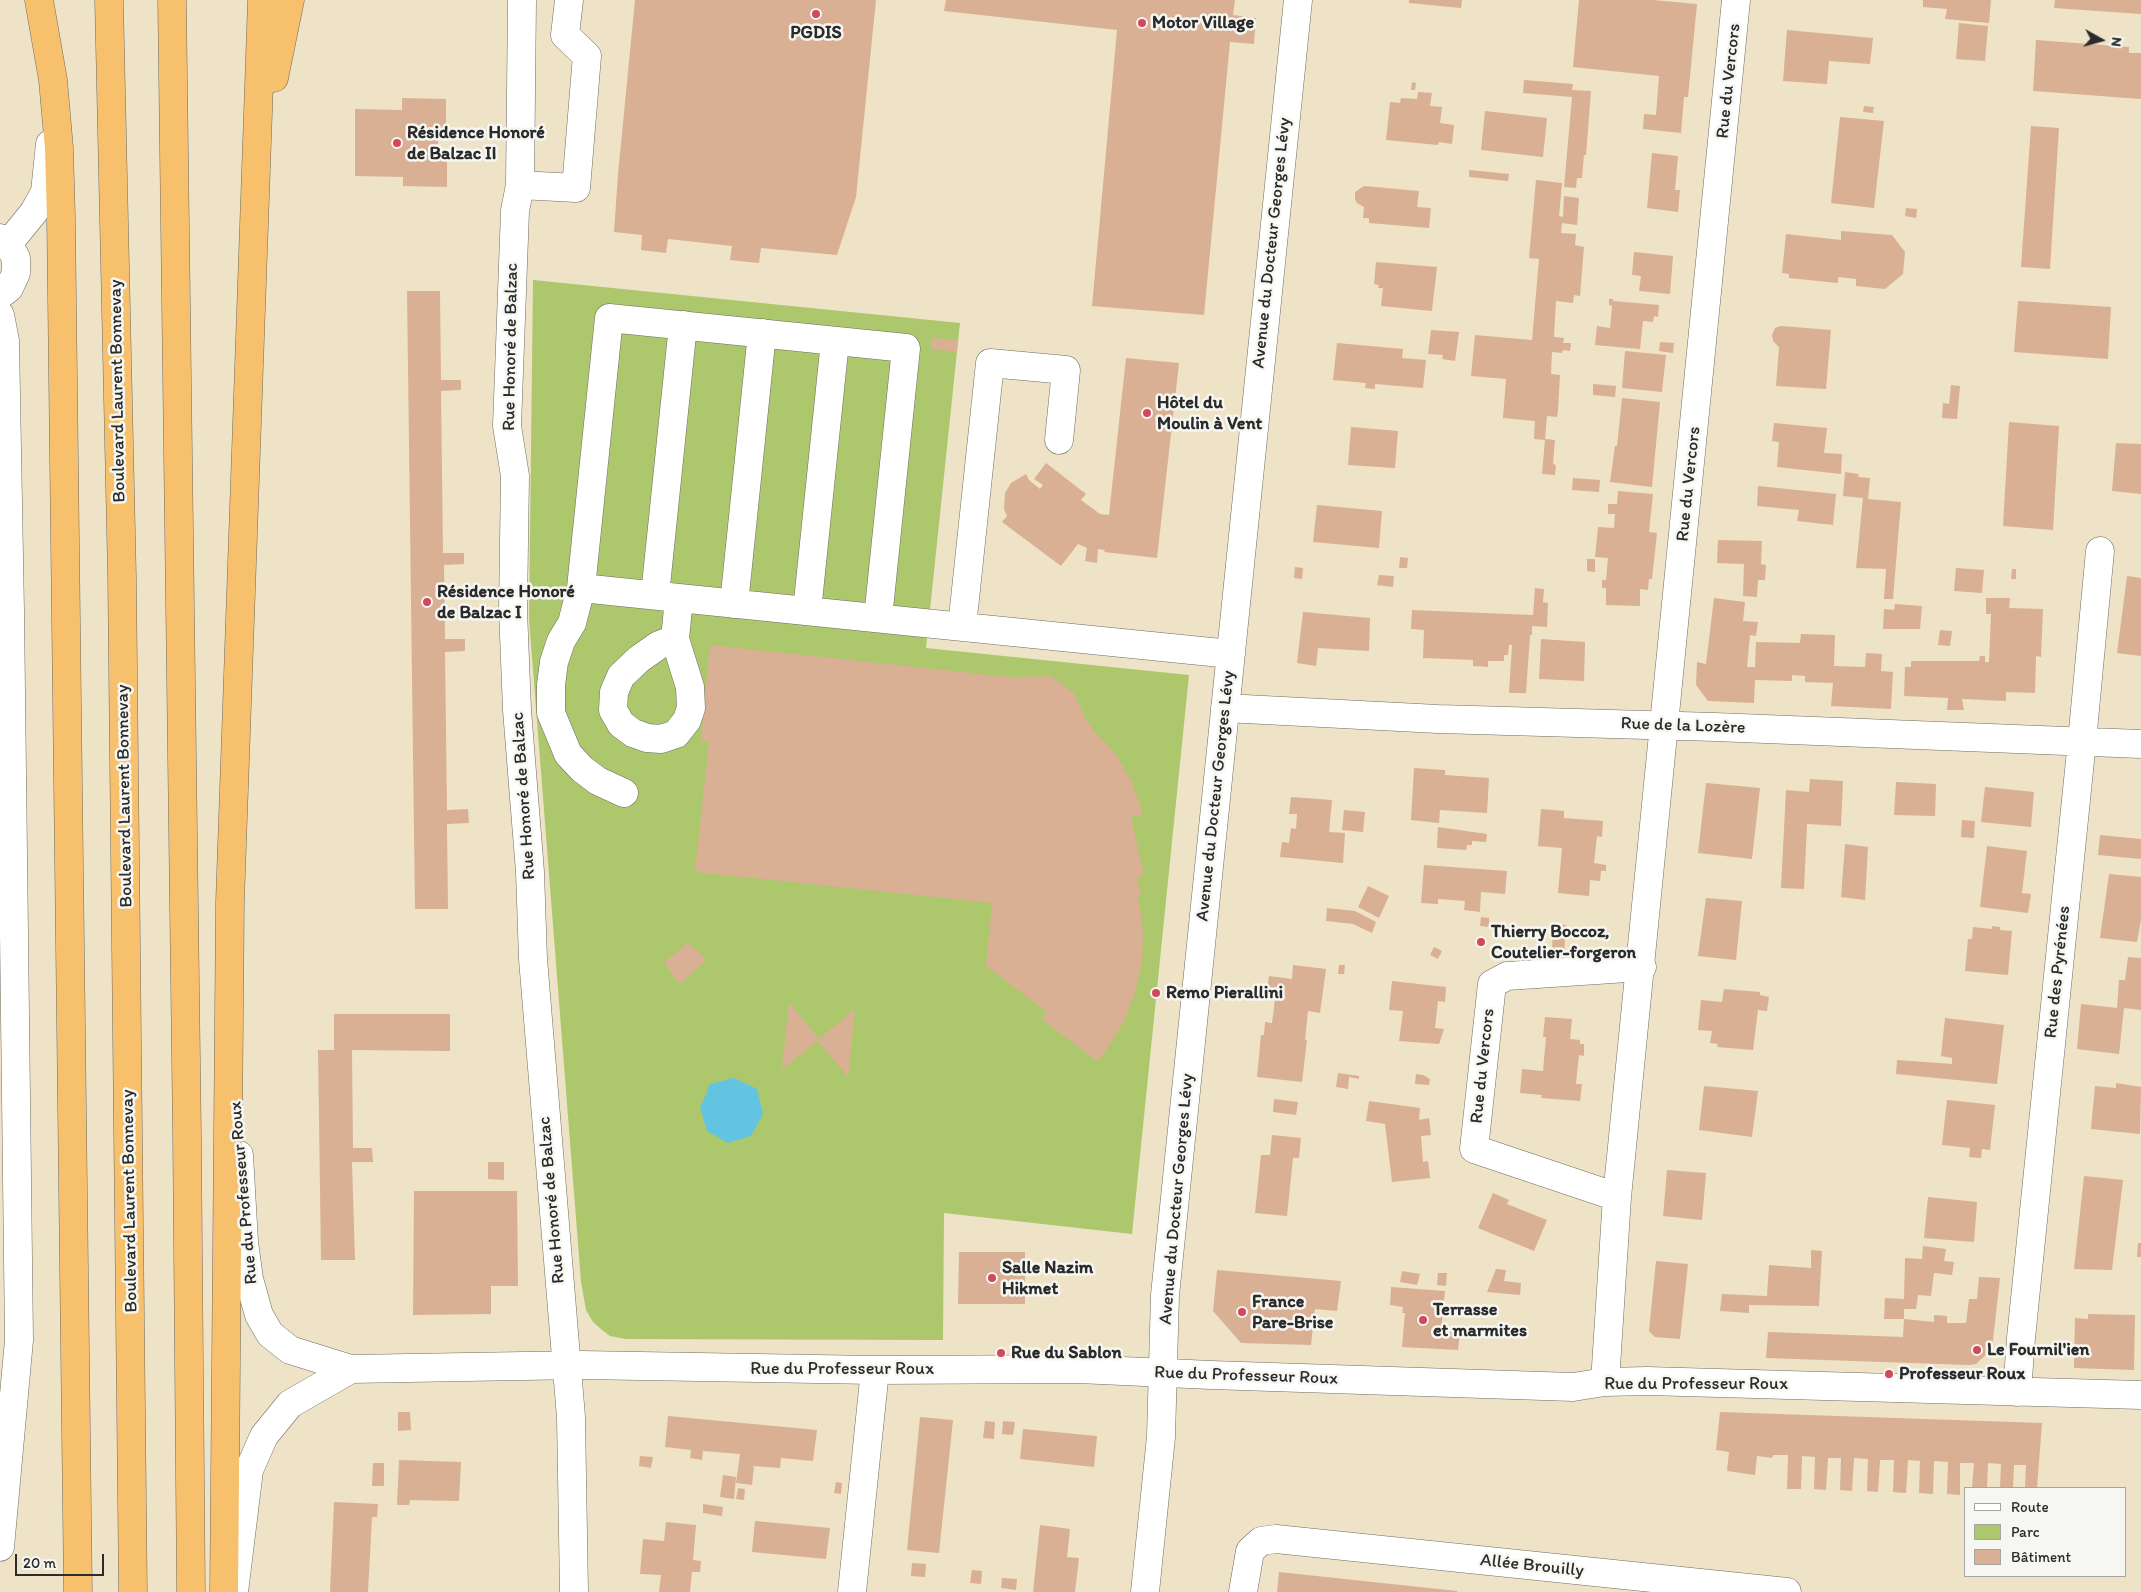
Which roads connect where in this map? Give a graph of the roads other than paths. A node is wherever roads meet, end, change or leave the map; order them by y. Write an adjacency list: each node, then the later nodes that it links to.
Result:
1 (38, 0): 10 (highway)
2 (290, 0): 11 (highway)
3 (522, 0): 12 (street, Rue Honoré de Balzac)
4 (569, 0): 12 (street)
5 (1298, 0): 28 (street, Avenue du Docteur Georges Lévy)
6 (1736, 0): 30 (street, Rue du Vercors)
7 (261, 8): 11 (highway)
8 (172, 12): 48 (highway)
9 (109, 13): 47 (highway, Boulevard Laurent Bonnevay)
10 (54, 80): 13 (street); 46 (highway)
11 (257, 160): 35 (highway)
12 (520, 185): 37 (street, Rue Honoré de Balzac)
13 (4, 241): 14 (street)
14 (0, 295)
15 (0, 315): 44 (street)
16 (683, 325): 17 (street); 21 (street); 22 (street)
17 (762, 333): 18 (street); 23 (street)
18 (835, 341): 24 (street); 25 (street)
19 (1058, 440): 26 (street)
20 (2100, 551): 31 (street, Rue des Pyrénées)
21 (581, 588): 22 (street); 33 (street)
22 (667, 597): 23 (street); 27 (street)
23 (734, 604): 24 (street)
24 (807, 611): 25 (street)
25 (878, 618): 26 (street)
26 (962, 627): 28 (street)
27 (675, 639)
28 (1231, 654): 29 (street, Avenue du Docteur Georges Lévy)
29 (1226, 708): 30 (street, Rue de la Lozère); 40 (street, Avenue du Docteur Georges Lévy)
30 (1666, 725): 31 (street, Rue de la Lozère); 34 (street, Rue du Vercors)
31 (2082, 741): 32 (street, Rue de la Lozère); 42 (street, Rue des Pyrénées)
32 (2141, 744)
33 (624, 793)
34 (1642, 968): 36 (street, Rue du Vercors); 36 (street, Rue du Vercors)
35 (230, 1019): 38 (street, Rue du Professeur Roux); 49 (highway)
36 (1618, 1198): 41 (street, Rue du Vercors)
37 (566, 1365): 38 (street, Rue du Professeur Roux); 39 (street, Rue du Professeur Roux); 51 (street, Rue Honoré de Balzac)
38 (351, 1369): 50 (street, Rue du Professeur Roux)
39 (875, 1370): 40 (street, Rue du Professeur Roux); 52 (street)
40 (1163, 1373): 41 (street, Rue du Professeur Roux); 53 (street, Avenue du Docteur Georges Lévy)
41 (1605, 1382): 42 (street, Rue du Professeur Roux)
42 (2017, 1392): 43 (street, Rue du Professeur Roux)
43 (2141, 1395)
44 (0, 1547)
45 (1729, 1589): 54 (street, Allée Brouilly); 55 (street, Allée Brouilly)
46 (78, 1592)
47 (133, 1592)
48 (191, 1592)
49 (224, 1592)
50 (234, 1592)
51 (574, 1592)
52 (852, 1592)
53 (1146, 1592)
54 (1243, 1592)
55 (1787, 1592)

